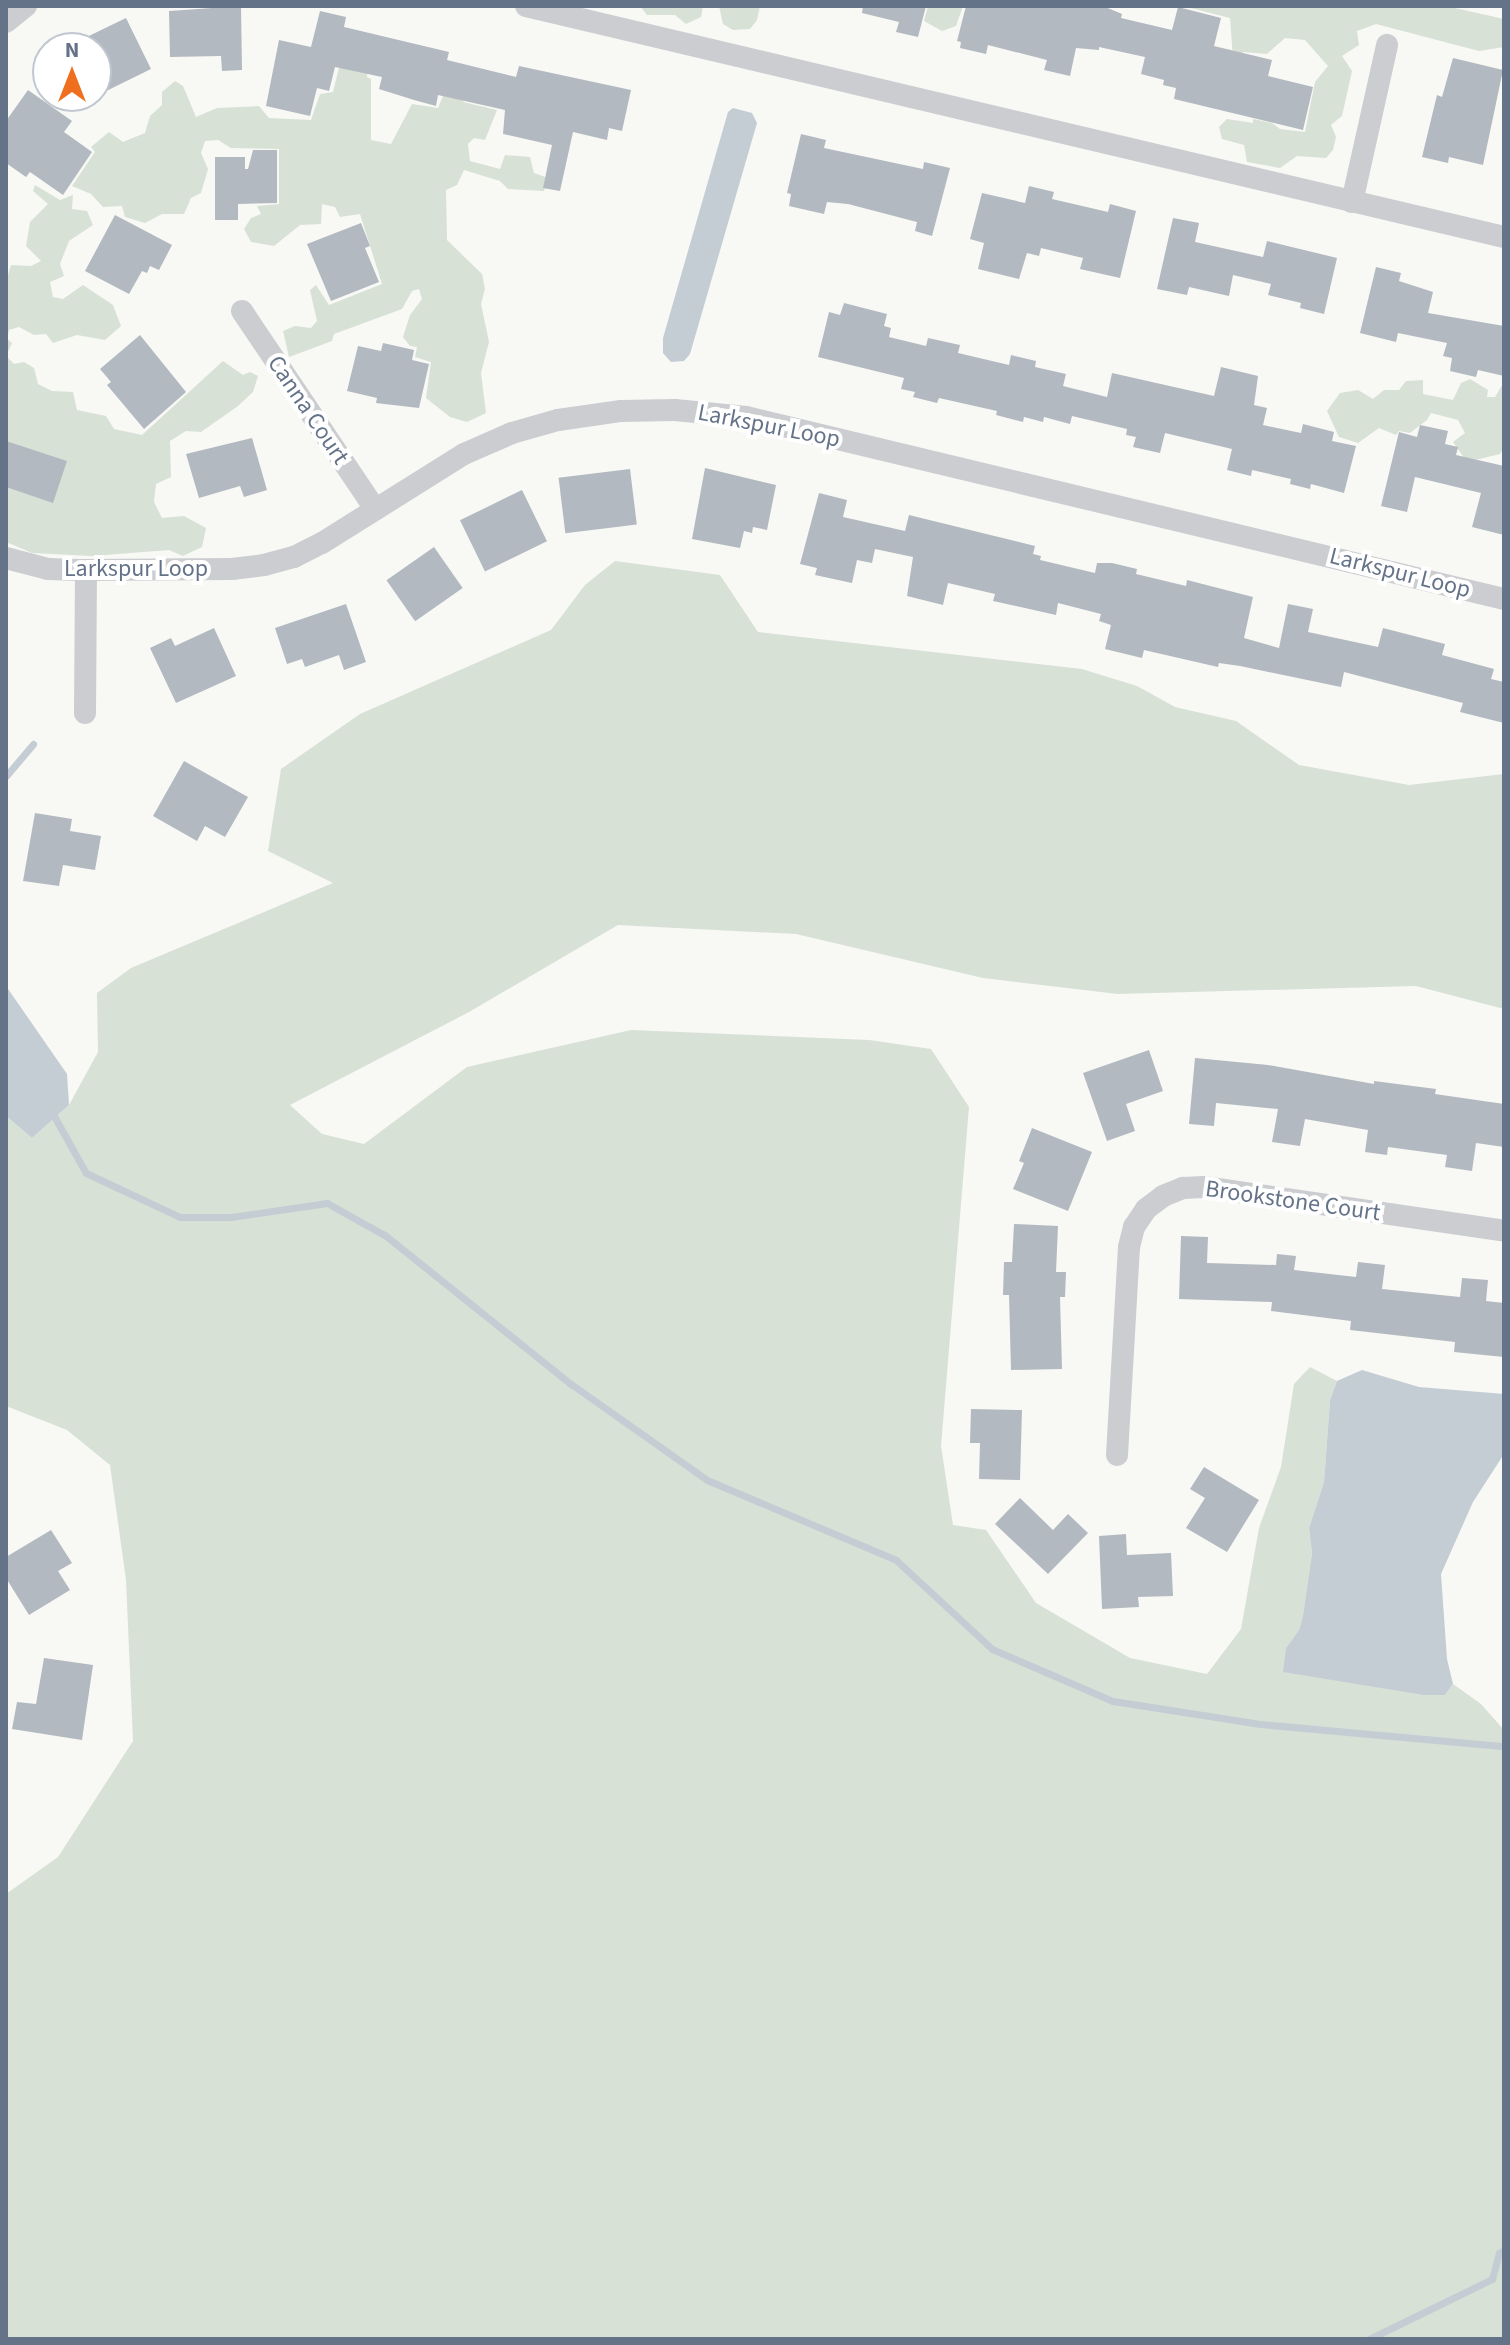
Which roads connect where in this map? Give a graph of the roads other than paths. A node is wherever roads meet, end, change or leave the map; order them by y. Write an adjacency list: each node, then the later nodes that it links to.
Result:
1 (26, 6): 3 (street)
2 (526, 6): 5 (street)
3 (6, 22)
4 (1387, 45): 5 (street)
5 (1352, 202): 6 (street)
6 (1504, 237)
7 (242, 311): 8 (street, Canna Court)
8 (375, 509): 10 (street, Larkspur Loop); 11 (street, Larkspur Loop)
9 (6, 558): 10 (street, Larkspur Loop)
10 (86, 570): 12 (street)
11 (1504, 599)
12 (85, 713)
13 (1504, 1231): 14 (street, Brookstone Court)
14 (1117, 1455)

